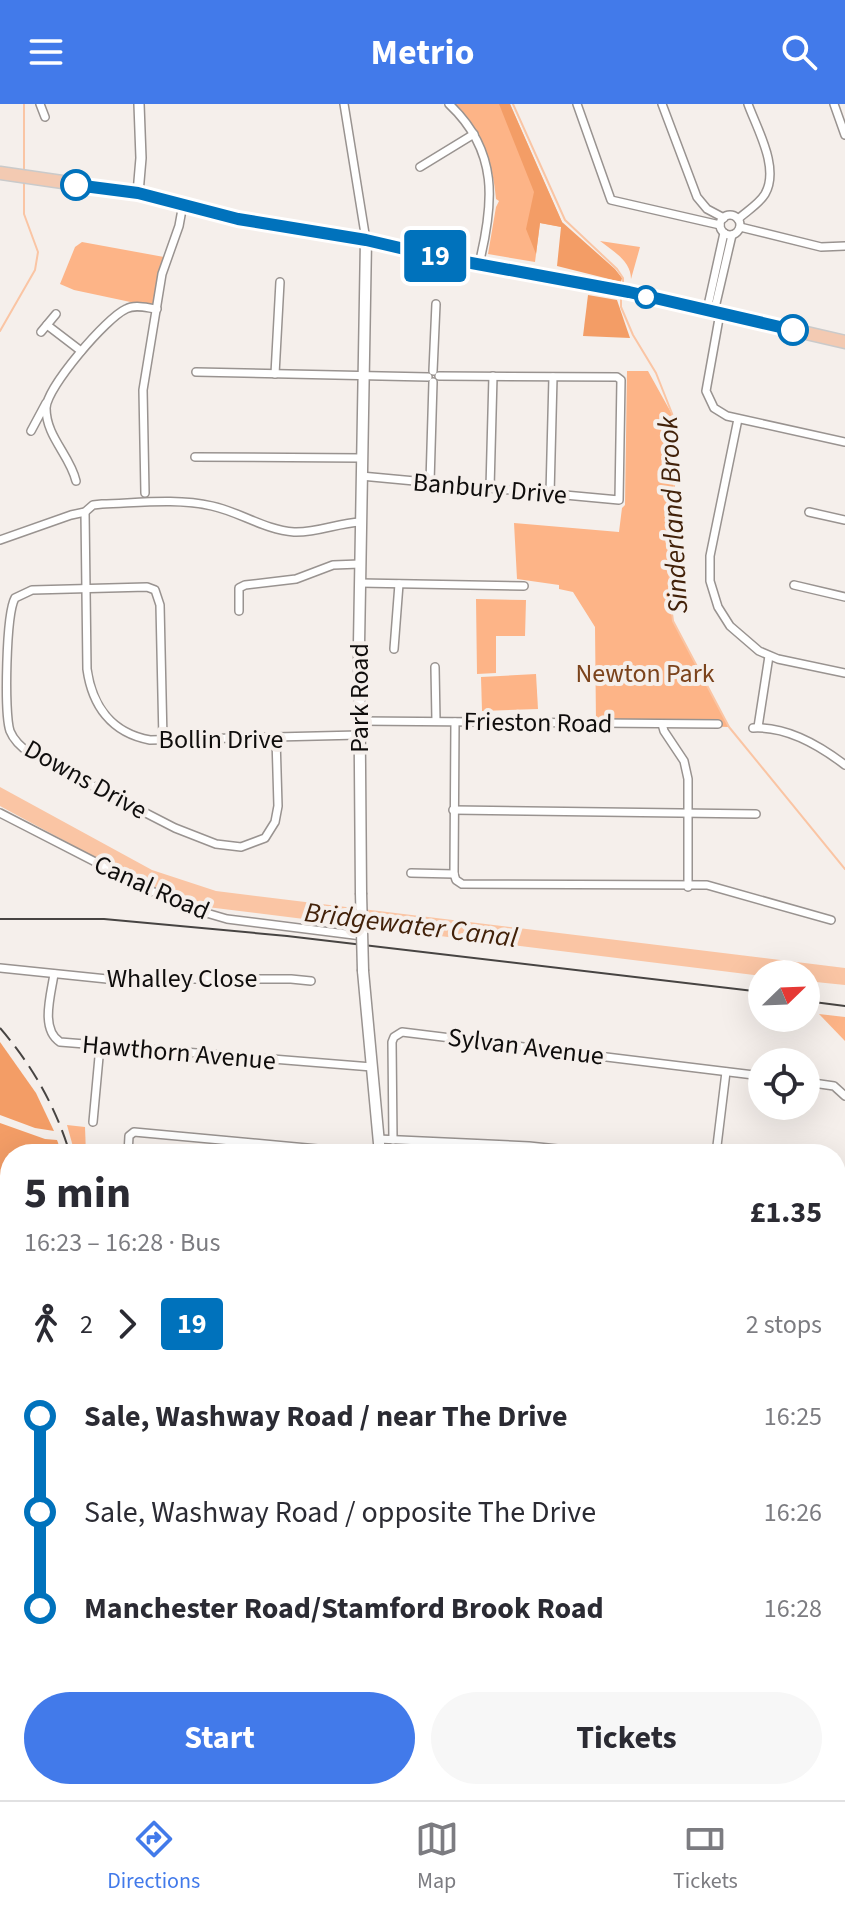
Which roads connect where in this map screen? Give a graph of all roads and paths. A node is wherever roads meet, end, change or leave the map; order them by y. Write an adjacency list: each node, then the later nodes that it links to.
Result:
1 (40, 104): 9 (street)
2 (139, 104): 14 (street)
3 (344, 104): 18 (street)
4 (449, 104): 10 (street)
5 (577, 104): 17 (street)
6 (662, 104): 17 (street)
7 (748, 104): 16 (street)
8 (834, 104): 11 (street)
9 (45, 117)
10 (474, 134): 12 (street); 20 (street)
11 (845, 135)
12 (420, 167)
13 (5, 173): 14 (highway)
14 (138, 193): 15 (highway)
15 (183, 204): 18 (highway); 24 (street)
16 (739, 223): 17 (street); 17 (street); 19 (street)
17 (725, 228): 22 (street); 25 (street)
18 (366, 240): 20 (highway); 31 (main road, Park Road)
19 (845, 246)
20 (479, 264): 25 (highway)
21 (280, 282): 30 (street)
22 (720, 296): 25 (street); 25 (street)
23 (436, 304): 33 (street)
24 (157, 309): 28 (street); 45 (street)
25 (718, 312): 27 (highway); 36 (street)
26 (56, 314): 28 (street)
27 (845, 342)
28 (81, 351): 35 (street)
29 (196, 372): 30 (street)
30 (275, 374): 31 (street)
31 (362, 375): 33 (street); 40 (main road, Park Road)
32 (493, 376): 33 (street); 34 (street); 44 (street)
33 (433, 377): 43 (street)
34 (553, 377): 46 (street); 46 (street, Banbury Drive)
35 (47, 401): 37 (street); 42 (street)
36 (738, 419): 38 (street); 61 (street)
37 (31, 431)
38 (845, 442)
39 (195, 457): 40 (street)
40 (361, 458): 41 (main road, Park Road)
41 (361, 476): 43 (street, Banbury Drive); 50 (main road, Park Road)
42 (76, 481)
43 (430, 482): 44 (street, Banbury Drive)
44 (490, 488): 46 (street, Banbury Drive)
45 (145, 493)
46 (550, 494)
47 (85, 512): 50 (street); 51 (street); 57 (street, Bollin Drive)
48 (809, 512): 49 (street)
49 (845, 520)
50 (360, 522): 52 (main road, Park Road)
51 (0, 540)
52 (360, 564): 53 (main road, Park Road); 59 (street)
53 (360, 583): 54 (street); 64 (main road, Park Road)
54 (399, 584): 56 (street); 60 (street)
55 (794, 585): 58 (street)
56 (524, 586)
57 (86, 588): 70 (street, Downs Drive); 71 (street, Bollin Drive); 71 (street, Downs Drive)
58 (845, 597)
59 (239, 611)
60 (394, 649)
61 (769, 656): 63 (street); 72 (street)
62 (435, 667): 65 (street)
63 (845, 673)
64 (359, 721): 65 (street, Frieston Road); 69 (main road, Park Road)
65 (436, 721): 66 (street, Frieston Road)
66 (455, 722): 67 (street, Frieston Road); 73 (street)
67 (662, 724): 68 (street, Frieston Road); 74 (street)
68 (718, 724)
69 (359, 735): 70 (street, Bollin Drive); 81 (main road, Park Road, bridge)
70 (276, 738): 71 (street, Bollin Drive)
71 (163, 740)
72 (845, 765)
73 (453, 810): 74 (street); 78 (street)
74 (687, 812): 76 (street); 79 (street)
75 (0, 813): 81 (street, Canal Road)
76 (756, 814)
77 (411, 873): 78 (street)
78 (454, 874): 79 (street)
79 (688, 887): 80 (street)
80 (831, 920)
81 (362, 936): 86 (main road, Park Road, bridge)
82 (0, 968): 83 (street, Whalley Close)
83 (54, 974): 84 (street, Whalley Close); 85 (street, Hawthorn Avenue)
84 (311, 981)
85 (100, 1046): 86 (street, Hawthorn Avenue); 91 (street)
86 (372, 1067): 92 (main road, Park Road)
87 (726, 1072): 88 (street, Sylvan Avenue); 93 (street, Sylvan Avenue); 98 (street)
88 (748, 1074)
89 (820, 1084): 90 (street)
90 (845, 1096)
91 (93, 1122)
92 (378, 1139): 93 (street); 96 (main road, Park Road)
93 (393, 1140): 97 (street)
94 (129, 1144): 95 (street)
95 (263, 1144)
96 (379, 1144)
97 (447, 1144)
98 (717, 1144)

